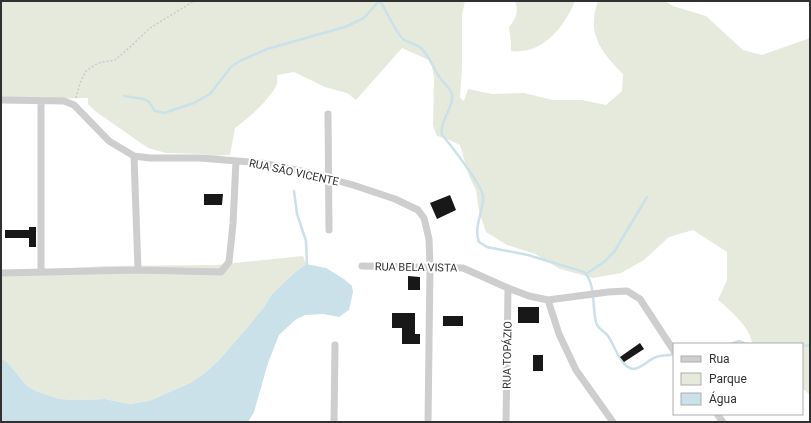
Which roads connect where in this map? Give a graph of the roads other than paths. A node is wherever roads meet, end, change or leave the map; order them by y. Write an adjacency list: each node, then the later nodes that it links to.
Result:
1 (1, 100): 2 (street)
2 (41, 101): 4 (street); 11 (street)
3 (328, 114): 6 (street)
4 (134, 156): 5 (street); 10 (street)
5 (236, 161): 6 (street, RUA SÃO VICENTE); 10 (street, RUA SÃO VICENTE)
6 (328, 178): 7 (street); 9 (street, RUA SÃO VICENTE)
7 (329, 230)
8 (362, 266): 9 (street, RUA BELA VISTA)
9 (430, 267): 13 (street, RUA BELA VISTA); 18 (street, RUA SÃO VICENTE)
10 (138, 270): 11 (street, RUA SÃO VICENTE)
11 (41, 272): 12 (street, RUA SÃO VICENTE)
12 (1, 273)
13 (508, 288): 14 (street, RUA BELA VISTA); 19 (street, RUA TOPÁZIO)
14 (548, 300): 16 (street, RUA BELA VISTA); 20 (street)
15 (335, 345): 17 (street)
16 (673, 349)
17 (334, 422)
18 (428, 422)
19 (506, 422)
20 (613, 422)

